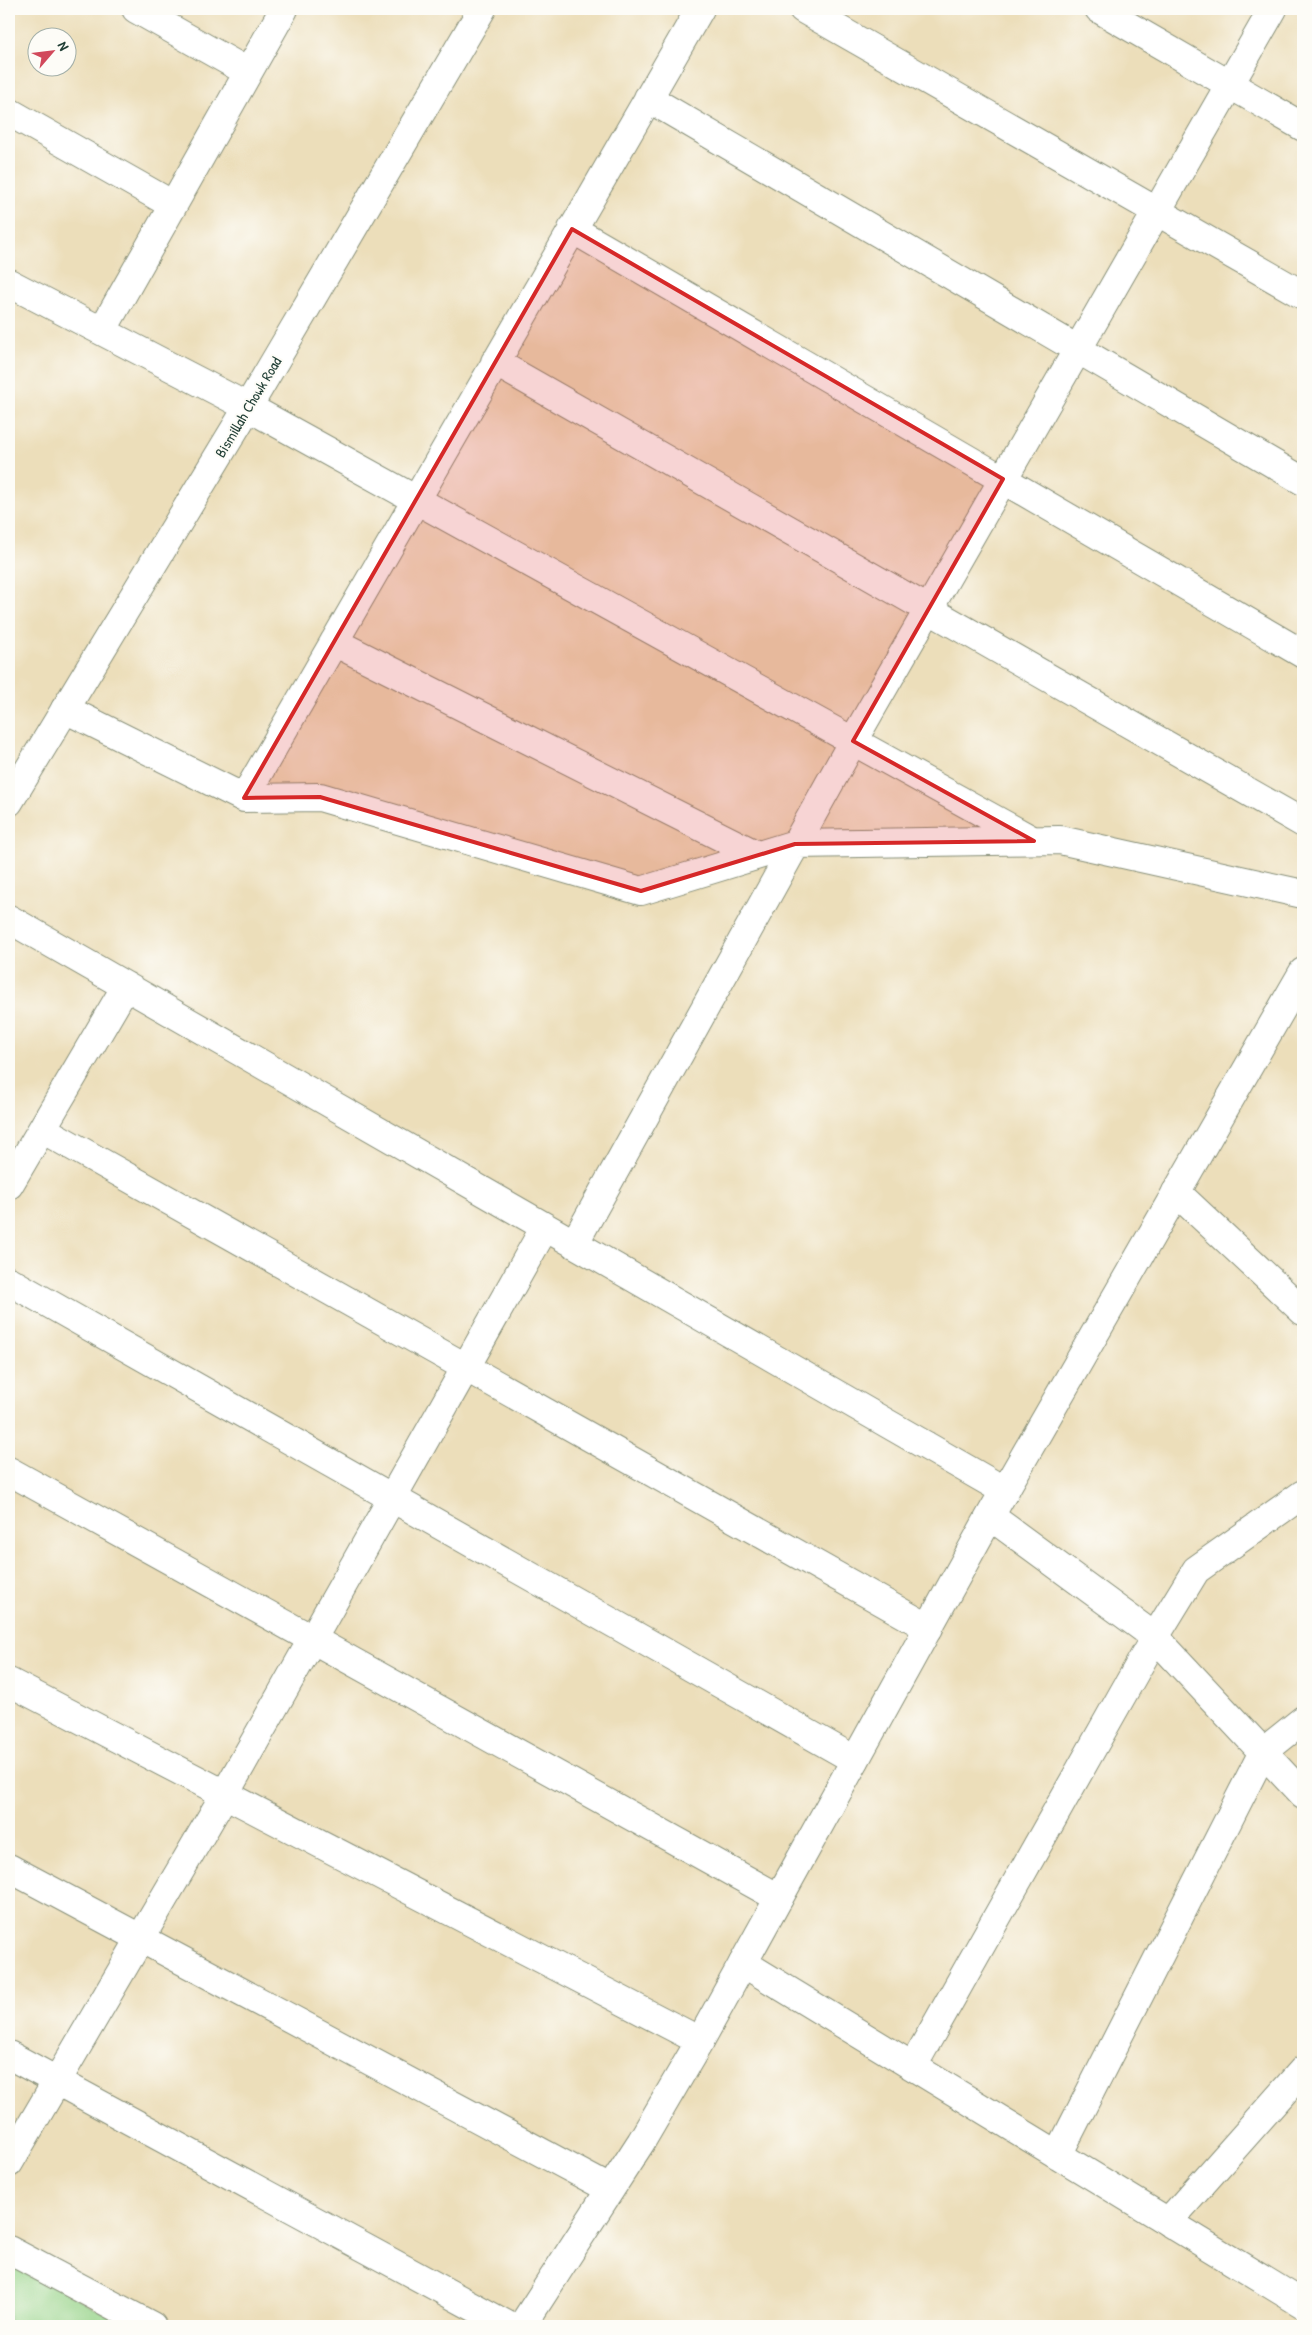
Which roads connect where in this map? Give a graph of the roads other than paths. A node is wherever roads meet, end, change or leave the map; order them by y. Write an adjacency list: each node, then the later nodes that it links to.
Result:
1 (136, 9): 8 (street)
2 (284, 9): 8 (street)
3 (482, 9): 21 (street, Bismillah Chowk Road)
4 (700, 9): 10 (street)
5 (803, 9): 14 (street)
6 (1099, 9): 9 (street)
7 (1273, 9): 9 (street)
8 (248, 72): 13 (street)
9 (1229, 84): 12 (street); 14 (street)
10 (648, 98): 15 (street); 19 (street)
11 (9, 112): 13 (street)
12 (1303, 127)
13 (172, 205): 18 (street)
14 (1156, 212): 17 (street); 19 (street)
15 (572, 229): 20 (street); 22 (street)
16 (9, 283): 18 (street)
17 (1303, 295)
18 (102, 331): 21 (street)
19 (1078, 349): 22 (street); 23 (street)
20 (495, 362): 24 (street); 25 (street)
21 (248, 407): 24 (street); 28 (street, Bismillah Chowk Road)
22 (1003, 479): 25 (street); 27 (street)
23 (1303, 482)
24 (416, 500): 26 (street); 29 (street)
25 (928, 610): 29 (street); 32 (street)
26 (334, 642): 30 (street); 35 (street)
27 (1303, 654)
28 (65, 709): 30 (street); 31 (street, Bismillah Chowk Road)
29 (853, 741): 33 (street); 34 (street)
30 (244, 798): 35 (street)
31 (9, 802)
32 (1303, 824)
33 (1034, 841): 34 (street); 36 (street)
34 (795, 844): 35 (street); 44 (street)
35 (757, 855)
36 (1303, 894)
37 (9, 919): 39 (street)
38 (1303, 972): 42 (street)
39 (126, 986): 40 (street); 43 (street)
40 (42, 1129): 41 (street); 47 (street)
41 (9, 1185)
42 (1176, 1192): 46 (street); 49 (street)
43 (545, 1227): 44 (street); 47 (street)
44 (574, 1244): 49 (street)
45 (9, 1281): 51 (street)
46 (1303, 1311)
47 (466, 1368): 51 (street); 53 (street)
48 (9, 1471): 55 (street)
49 (1004, 1491): 52 (street)
50 (1303, 1494): 54 (street)
51 (392, 1498): 55 (street); 59 (street)
52 (990, 1516): 53 (street); 54 (street)
53 (930, 1628): 59 (street)
54 (1155, 1636): 58 (street); 68 (street)
55 (313, 1639): 60 (street); 63 (street)
56 (9, 1682): 60 (street)
57 (1303, 1720): 58 (street)
58 (1263, 1752): 61 (street); 71 (street)
59 (855, 1760): 63 (street)
60 (225, 1794): 64 (street); 66 (street)
61 (1303, 1795)
62 (9, 1868): 64 (street)
63 (779, 1898): 65 (street)
64 (141, 1938): 70 (street); 73 (street)
65 (743, 1963): 66 (street); 68 (street)
66 (700, 2041): 73 (street)
67 (9, 2055): 70 (street)
68 (913, 2066): 71 (street)
69 (1303, 2070): 74 (street)
70 (57, 2081): 72 (street); 78 (street)
71 (1058, 2155): 74 (street)
72 (9, 2163)
73 (610, 2189): 79 (street)
74 (1168, 2222): 76 (street)
75 (9, 2250): 77 (street)
76 (1303, 2304)
77 (152, 2326)
78 (508, 2326)
79 (522, 2326)

